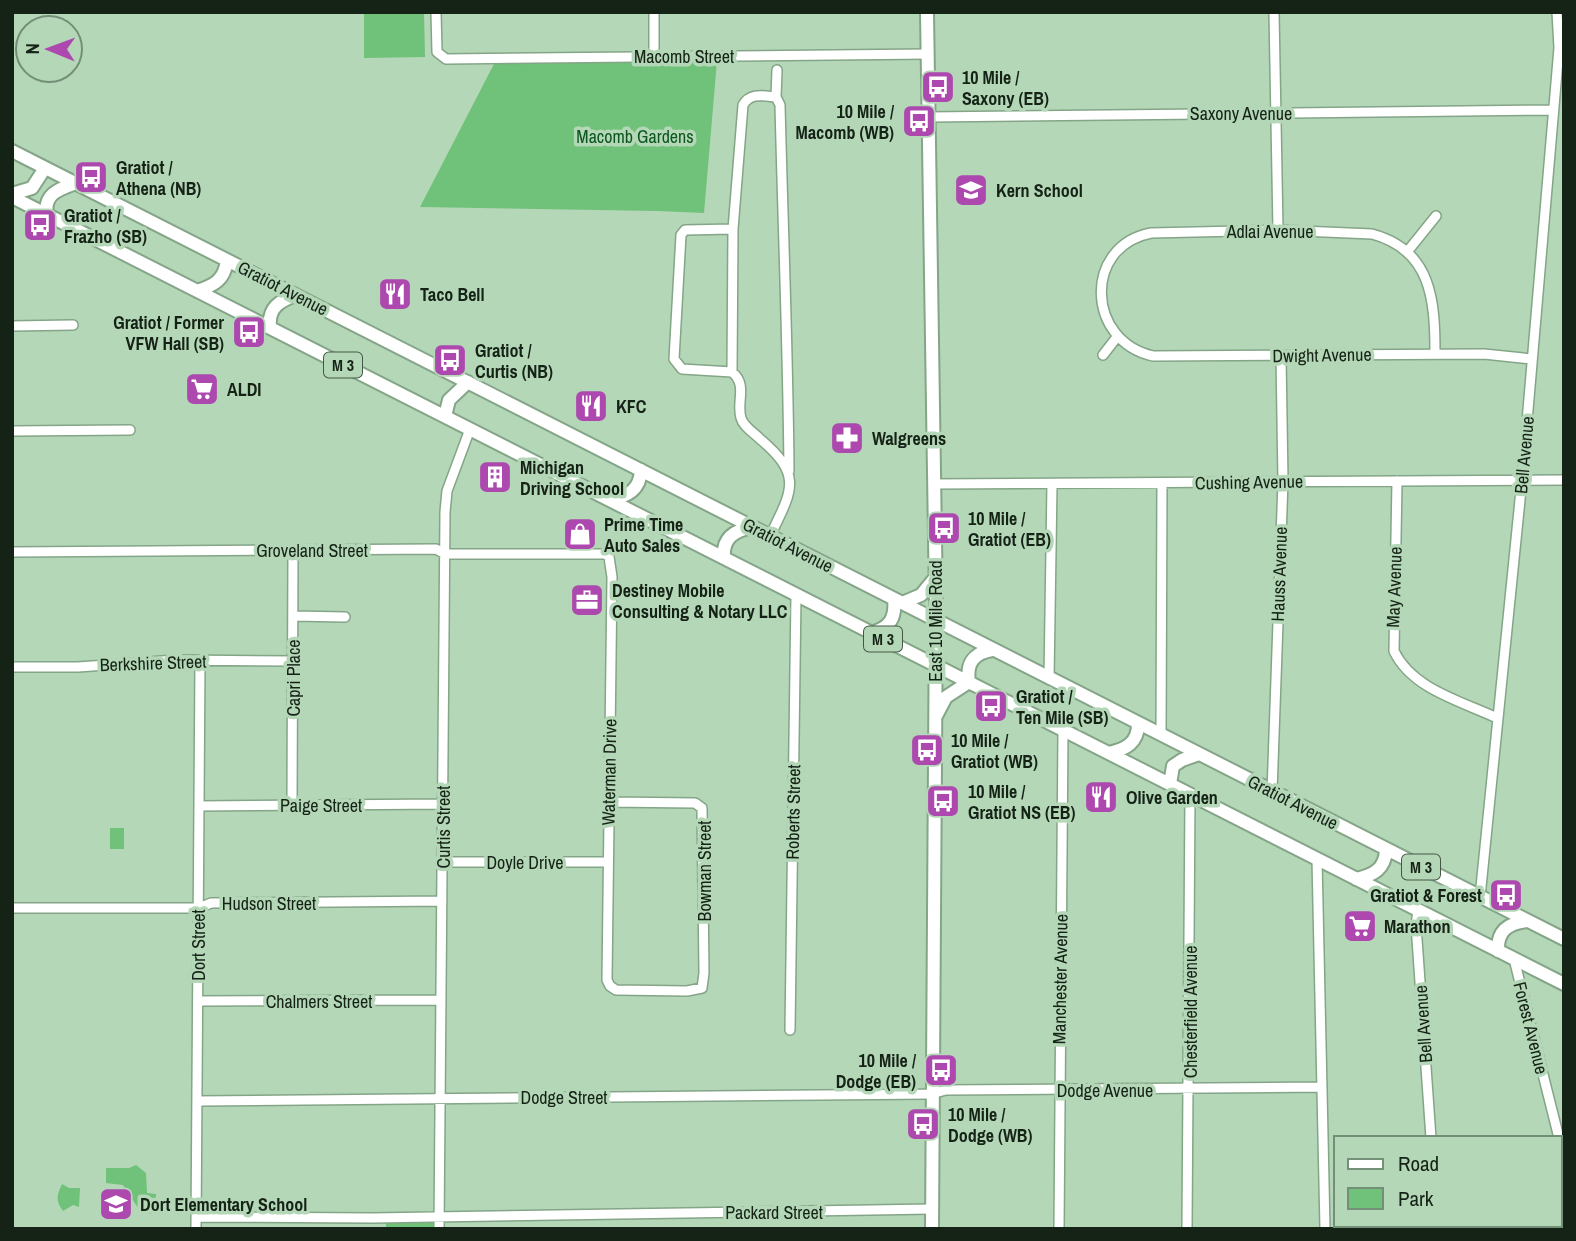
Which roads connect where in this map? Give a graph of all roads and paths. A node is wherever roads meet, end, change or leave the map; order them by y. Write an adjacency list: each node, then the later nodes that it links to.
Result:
1 (436, 12): 7 (street, Macomb Street)
2 (654, 12): 7 (street)
3 (927, 12): 6 (main road, East 10 Mile Road)
4 (1274, 12): 11 (street)
5 (1557, 12): 10 (street, Bell Avenue)
6 (928, 54): 7 (street, Macomb Street); 12 (main road, East 10 Mile Road)
7 (654, 56)
8 (777, 70): 9 (street)
9 (776, 97): 19 (street); 40 (street)
10 (1552, 110): 11 (street, Saxony Avenue); 32 (street, Bell Avenue)
11 (1277, 113): 12 (street, Saxony Avenue); 20 (street)
12 (929, 117): 46 (main road, East 10 Mile Road)
13 (12, 151): 14 (main road, Gratiot Avenue / M 3)
14 (44, 168): 15 (main road, Gratiot Avenue / M 3); 16 (main road)
15 (76, 183): 17 (main road); 22 (main road, Gratiot Avenue / M 3)
16 (12, 195): 17 (main road, M 3)
17 (47, 215): 23 (main road, M 3)
18 (1436, 216): 21 (street)
19 (733, 229): 33 (street); 33 (street)
20 (1278, 230): 21 (street, Adlai Avenue); 28 (street, Adlai Avenue)
21 (1407, 252): 29 (street, Adlai Avenue)
22 (227, 261): 23 (main road); 24 (main road, Gratiot Avenue / M 3)
23 (197, 290): 27 (main road, M 3)
24 (296, 295): 27 (main road); 34 (main road, Gratiot Avenue / M 3)
25 (73, 325): 26 (street)
26 (12, 326)
27 (270, 327): 35 (main road, M 3)
28 (1117, 337): 30 (street); 31 (street, Dwight Avenue)
29 (1434, 354): 31 (street, Dwight Avenue); 32 (street, Dwight Avenue)
30 (1102, 355)
31 (1281, 356): 43 (street, Hauss Avenue)
32 (1532, 359): 41 (street, Bell Avenue)
33 (732, 372): 40 (street)
34 (468, 382): 35 (main road); 39 (main road, Gratiot Avenue / M 3)
35 (445, 416): 36 (main road, M 3)
36 (470, 429): 48 (main road, M 3); 53 (street, Curtis Street)
37 (130, 430): 38 (street)
38 (12, 431)
39 (641, 470): 48 (main road); 49 (main road, Gratiot Avenue / M 3)
40 (789, 471): 50 (street)
41 (1522, 480): 42 (street, Cushing Avenue); 44 (street, Cushing Avenue); 70 (street, Bell Avenue)
42 (1564, 480)
43 (1283, 481): 44 (street, Cushing Avenue); 45 (street, Cushing Avenue); 78 (street, Hauss Avenue)
44 (1397, 481): 70 (street, May Avenue)
45 (1162, 483): 47 (street, Cushing Avenue); 74 (street)
46 (934, 484): 47 (street, Cushing Avenue); 56 (main road, East 10 Mile Road)
47 (1052, 484): 68 (street)
48 (610, 500): 55 (main road, M 3)
49 (753, 527): 50 (main road, Gratiot Avenue / M 3); 55 (main road)
50 (770, 536): 58 (main road, Gratiot Avenue / M 3)
51 (293, 551): 52 (street, Groveland Street); 53 (street, Groveland Street); 59 (street, Capri Place)
52 (12, 552)
53 (444, 554): 54 (street, Groveland Street); 81 (street, Curtis Street)
54 (609, 557): 80 (street, Waterman Drive)
55 (723, 558): 57 (main road, M 3)
56 (935, 577): 58 (main road); 61 (main road, East 10 Mile Road)
57 (796, 595): 62 (main road, M 3); 102 (street, Roberts Street)
58 (898, 601): 61 (main road, Gratiot Avenue / M 3); 62 (main road)
59 (293, 616): 60 (street); 65 (street, Capri Place)
60 (345, 617)
61 (935, 621): 63 (main road, Gratiot Avenue / M 3); 66 (main road, East 10 Mile Road)
62 (871, 633): 66 (main road, M 3)
63 (992, 650): 68 (main road, Gratiot Avenue / M 3); 69 (main road)
64 (200, 660): 65 (street, Berkshire Street); 67 (street, Berkshire Street); 83 (street, Dort Street)
65 (293, 661): 82 (street, Capri Place)
66 (935, 665): 69 (main road, M 3); 71 (main road, East 10 Mile Road)
67 (12, 667)
68 (1049, 679): 72 (main road, Gratiot Avenue / M 3)
69 (968, 682): 71 (main road); 73 (main road, M 3)
70 (1497, 718): 89 (street, Bell Avenue)
71 (935, 719): 106 (main road, East 10 Mile Road)
72 (1138, 724): 74 (main road, Gratiot Avenue / M 3); 75 (main road)
73 (1063, 730): 75 (main road, M 3); 105 (street, Manchester Avenue)
74 (1161, 735): 76 (main road, Gratiot Avenue / M 3)
75 (1109, 753): 77 (main road, M 3)
76 (1199, 754): 77 (main road); 78 (main road, Gratiot Avenue / M 3)
77 (1170, 784): 79 (main road, M 3)
78 (1272, 792): 84 (main road, Gratiot Avenue / M 3)
79 (1190, 795): 85 (main road, M 3); 104 (street, Chesterfield Avenue)
80 (609, 802): 87 (street, Waterman Drive); 99 (street, Bowman Street)
81 (443, 804): 82 (street, Paige Street); 86 (street, Curtis Street)
82 (292, 805): 83 (street, Paige Street)
83 (199, 806): 92 (street, Dort Street)
84 (1386, 849): 88 (main road); 89 (main road, Gratiot Avenue / M 3)
85 (1317, 859): 88 (main road, M 3); 103 (street)
86 (443, 862): 87 (street, Doyle Drive); 90 (street, Curtis Street)
87 (607, 862): 99 (street, Waterman Drive)
88 (1356, 879): 93 (main road, M 3)
89 (1480, 897): 94 (main road, Gratiot Avenue / M 3)
90 (442, 901): 92 (street, Hudson Street); 100 (street, Curtis Street)
91 (12, 908): 92 (street, Hudson Street)
92 (198, 908): 101 (street, Dort Street)
93 (1418, 910): 96 (main road, M 3); 109 (street, Bell Avenue)
94 (1527, 921): 95 (main road, Gratiot Avenue / M 3); 96 (main road)
95 (1564, 939)
96 (1498, 950): 97 (main road, M 3)
97 (1514, 959): 98 (main road, M 3); 110 (street, Forest Avenue)
98 (1564, 984)
99 (610, 986)
100 (441, 1000): 101 (street, Chalmers Street); 107 (street, Curtis Street)
101 (198, 1001): 108 (street, Dort Street)
102 (790, 1030)
103 (1322, 1087): 104 (street, Dodge Avenue); 119 (street)
104 (1189, 1089): 105 (street, Dodge Avenue); 118 (street, Chesterfield Avenue)
105 (1059, 1090): 106 (street, Dodge Avenue); 117 (street, Manchester Avenue)
106 (931, 1094): 107 (street, Dodge Street); 111 (main road, East 10 Mile Road)
107 (439, 1098): 108 (street, Dodge Street); 112 (street, Curtis Street)
108 (197, 1101): 113 (street, Dort Street)
109 (1431, 1136)
110 (1559, 1136)
111 (932, 1209): 112 (street, Packard Street); 116 (main road, East 10 Mile Road)
112 (439, 1215): 113 (street, Packard Street); 115 (street, Curtis Street)
113 (196, 1217): 114 (street, Dort Street)
114 (196, 1229)
115 (439, 1229)
116 (932, 1229)
117 (1059, 1229)
118 (1187, 1229)
119 (1325, 1229)

